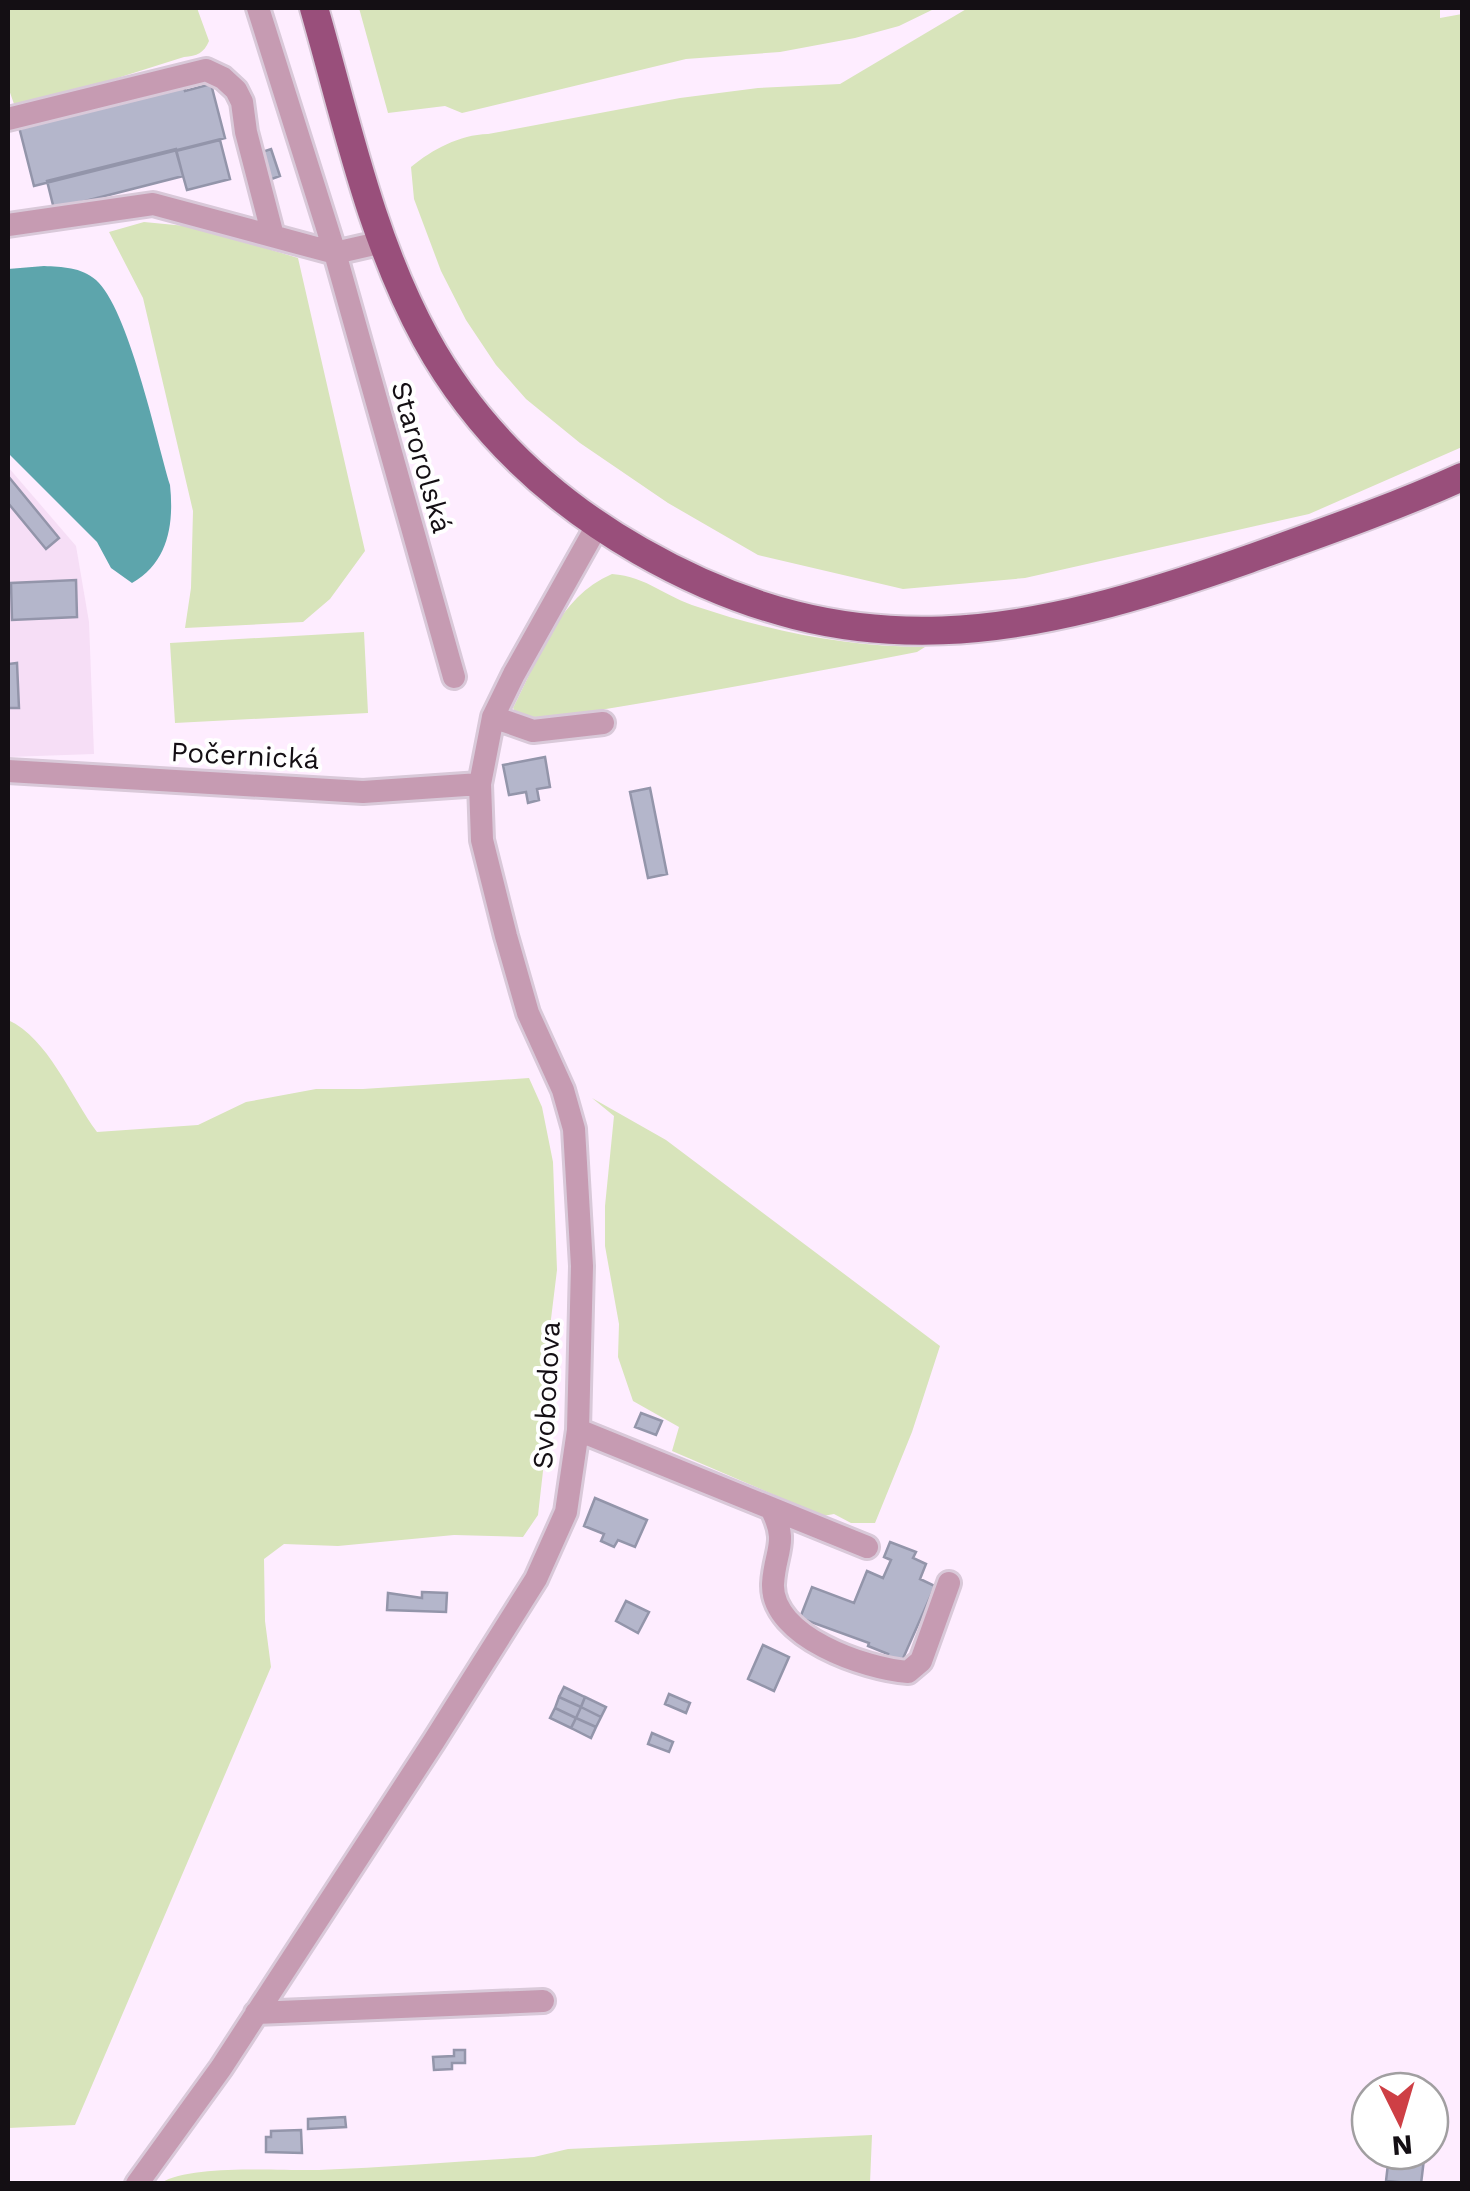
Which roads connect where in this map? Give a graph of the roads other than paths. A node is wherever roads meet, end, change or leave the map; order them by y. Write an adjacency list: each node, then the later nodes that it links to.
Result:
1 (258, 8): 7 (street, Starorolská)
2 (314, 8): 6 (main road)
3 (8, 119): 5 (street)
4 (8, 226): 5 (street)
5 (273, 236): 7 (street)
6 (382, 242): 7 (street); 9 (main road)
7 (335, 253): 10 (street, Starorolská)
8 (1462, 476): 9 (main road)
9 (597, 526): 11 (street, Svobodova)
10 (454, 677)
11 (493, 717): 12 (street); 14 (street, Svobodova)
12 (602, 723)
13 (8, 771): 14 (street, Počernická)
14 (480, 784): 15 (street, Svobodova)
15 (578, 1430): 16 (street); 20 (street, Svobodova)
16 (771, 1508): 17 (street); 18 (street)
17 (867, 1547)
18 (949, 1583)
19 (543, 2001): 20 (street)
20 (256, 2012): 21 (street, Svobodova)
21 (136, 2184)

